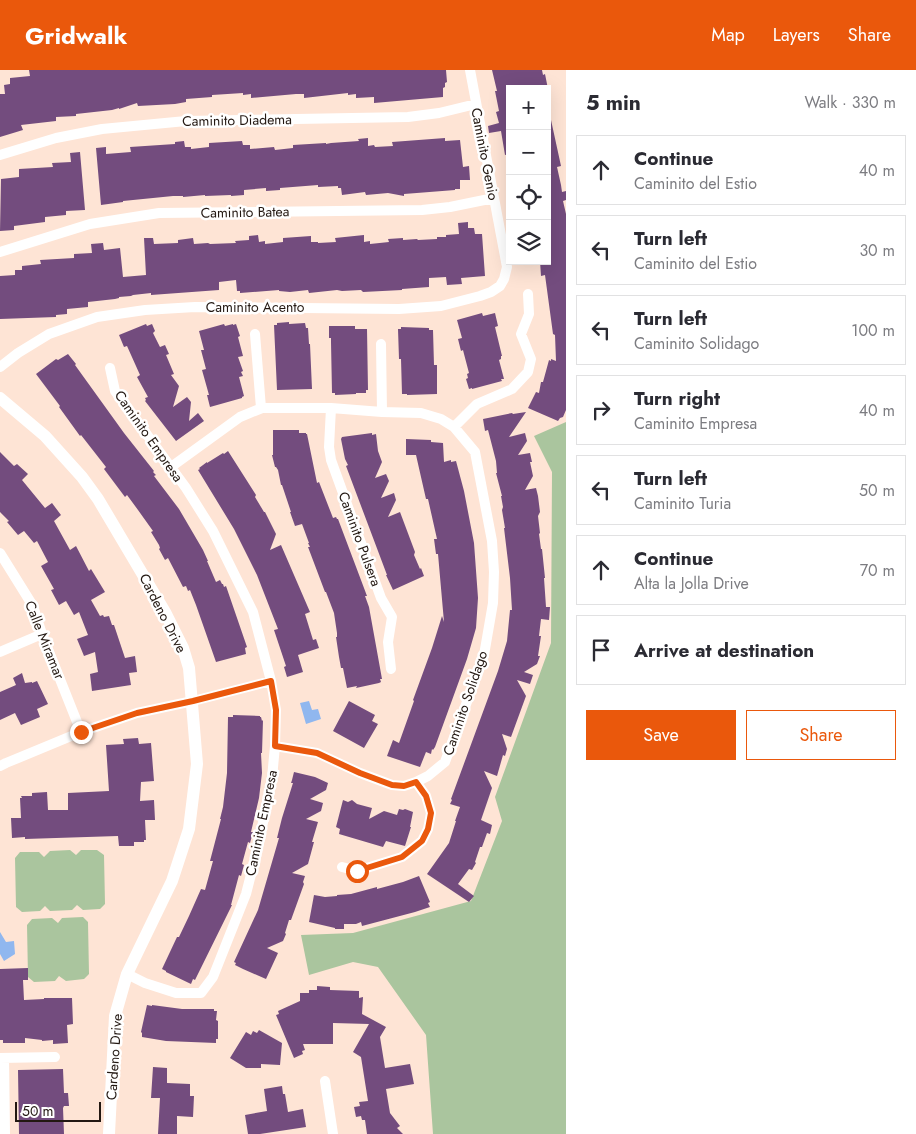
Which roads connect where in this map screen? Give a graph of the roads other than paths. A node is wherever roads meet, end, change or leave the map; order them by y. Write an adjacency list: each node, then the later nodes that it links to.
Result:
1 (470, 70): 2 (street, Caminito Genio)
2 (476, 104): 3 (street, Caminito Diadema); 4 (street, Caminito Genio)
3 (0, 155)
4 (494, 198): 5 (street, Caminito Batea); 6 (street, Caminito Genio)
5 (0, 252)
6 (507, 267): 10 (street, Caminito Acento)
7 (528, 294): 16 (street)
8 (255, 334): 13 (street)
9 (381, 344): 15 (street)
10 (0, 367)
11 (110, 368): 17 (street, Caminito Empresa)
12 (0, 398): 23 (street, Cardeno Drive)
13 (261, 408): 14 (street, Caminito Solidago); 17 (street, Caminito Solidago)
14 (331, 408): 15 (street, Caminito Solidago); 21 (street, Caminito Pulsera)
15 (382, 412): 16 (street, Caminito Solidago)
16 (454, 427): 27 (street, Caminito Solidago)
17 (171, 467): 22 (street, Caminito Empresa)
18 (0, 553): 19 (street, Calle Miramar)
19 (42, 634): 20 (street); 24 (street, Calle Miramar)
20 (0, 652)
21 (391, 669)
22 (271, 681): 23 (street); 25 (street, Caminito Empresa)
23 (193, 701): 24 (street); 29 (street, Cardeno Drive)
24 (81, 732): 26 (street)
25 (275, 746): 27 (street, Caminito Solidago); 29 (street, Caminito Empresa)
26 (0, 766)
27 (416, 782): 28 (street)
28 (342, 867)
29 (127, 974): 34 (street, Cardeno Drive)
30 (55, 1056): 31 (street)
31 (2, 1058): 33 (street)
32 (325, 1081): 35 (street)
33 (5, 1134)
34 (109, 1134)
35 (333, 1134)

